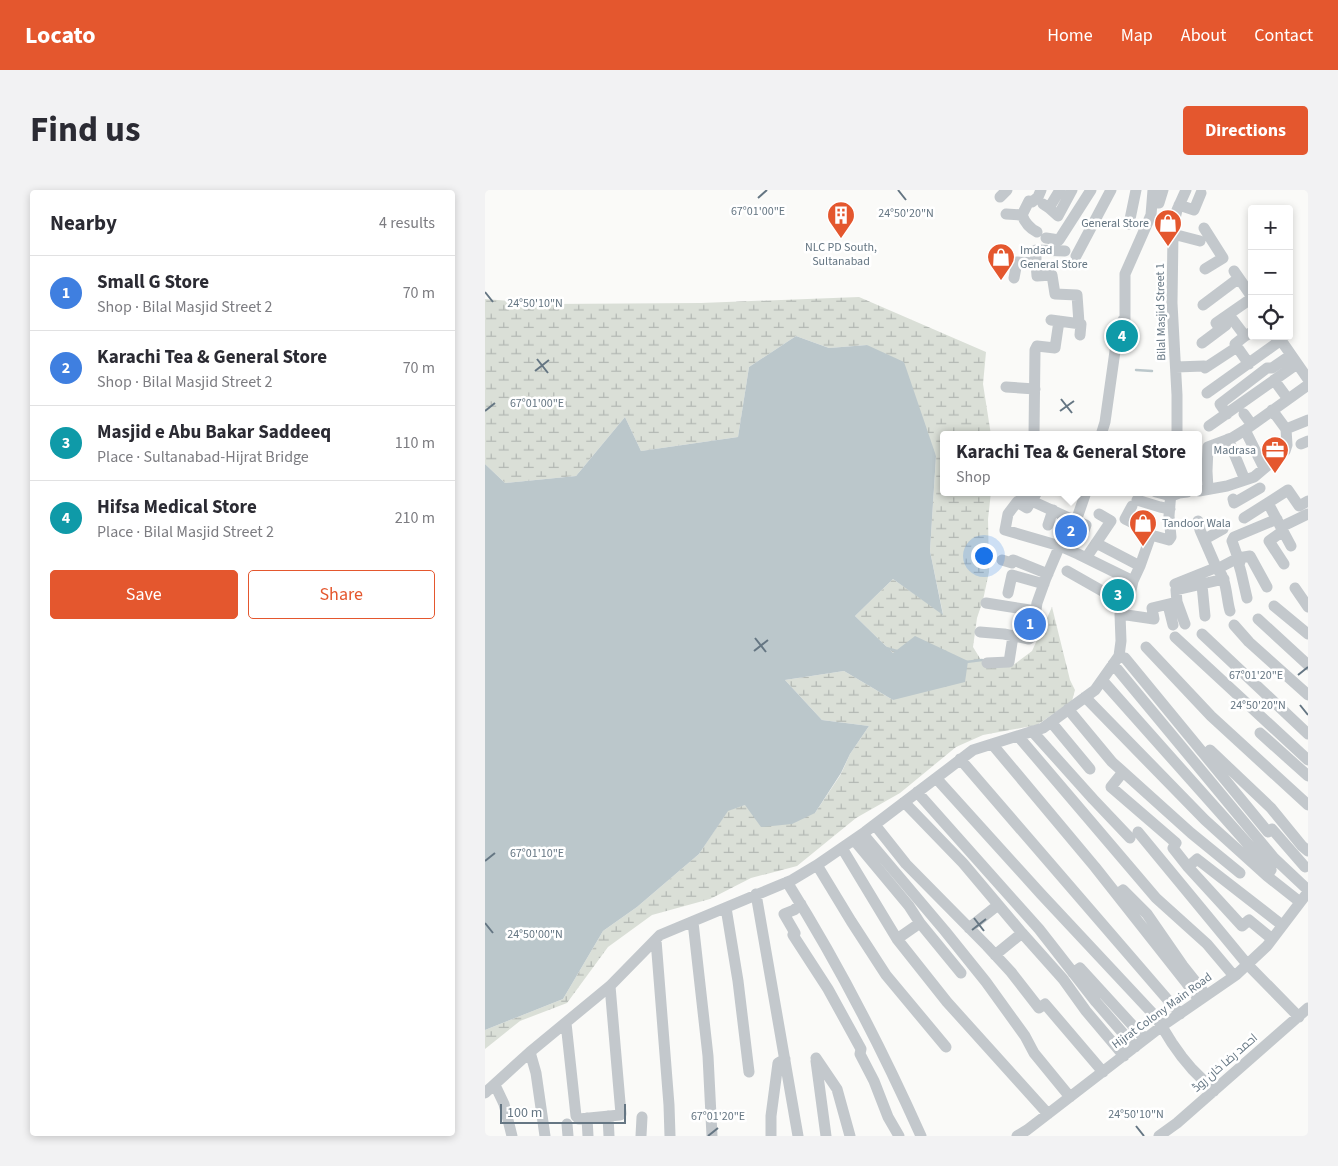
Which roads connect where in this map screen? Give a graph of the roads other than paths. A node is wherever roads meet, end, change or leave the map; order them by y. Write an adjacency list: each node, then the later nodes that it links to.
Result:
1 (1060, 190): 13 (street)
2 (1072, 190): 13 (street)
3 (1091, 190): 15 (street)
4 (1111, 190): 20 (street)
5 (1136, 190): 16 (street)
6 (1153, 190): 11 (street)
7 (1163, 190): 11 (street)
8 (1186, 190): 12 (street, Bilal Masjid Street 1)
9 (1201, 194): 12 (street)
10 (1038, 195): 13 (street); 15 (street)
11 (1152, 203): 49 (street)
12 (1179, 205): 18 (street, Bilal Masjid Street 1)
13 (1049, 208)
14 (1006, 214): 15 (street)
15 (1022, 215)
16 (1129, 224)
17 (1204, 228): 21 (street)
18 (1173, 234): 19 (street); 34 (street, Bilal Masjid Street 1)
19 (1200, 241)
20 (1036, 264): 22 (street); 38 (street)
21 (1205, 269)
22 (1014, 278)
23 (1250, 295): 25 (street)
24 (1248, 301): 26 (street)
25 (1203, 305)
26 (1221, 329): 27 (street); 30 (street)
27 (1248, 334): 31 (street)
28 (1278, 340): 33 (street)
29 (1281, 340): 32 (street)
30 (1202, 343)
31 (1237, 347): 33 (street); 34 (street)
32 (1294, 359): 35 (street); 36 (street); 42 (street)
33 (1249, 364): 39 (street)
34 (1176, 367): 50 (street, Bilal Masjid Street 1)
35 (1274, 380): 40 (street); 42 (street)
36 (1308, 384): 40 (street)
37 (1006, 387): 38 (street)
38 (1035, 389): 48 (street)
39 (1207, 392)
40 (1287, 399): 41 (street)
41 (1272, 410): 46 (street); 47 (street)
42 (1227, 414): 45 (street)
43 (1244, 414): 46 (street)
44 (1308, 420): 47 (street)
45 (1209, 426)
46 (1249, 428): 51 (street); 52 (street)
47 (1286, 429): 52 (street)
48 (1034, 431)
49 (1102, 431)
50 (1177, 431)
51 (1228, 439): 53 (street); 55 (street)
52 (1264, 468): 53 (street)
53 (1249, 478): 54 (street); 55 (street)
54 (1260, 488): 60 (street); 61 (street)
55 (1203, 490)
56 (1021, 496): 57 (street)
57 (1035, 496): 64 (street); 77 (street)
58 (1084, 496): 68 (street)
59 (1171, 496): 63 (street)
60 (1233, 499)
61 (1271, 501): 62 (street); 67 (street); 71 (street)
62 (1308, 501)
63 (1170, 509): 74 (street); 74 (street)
64 (1053, 510): 68 (street); 70 (street)
65 (1099, 514): 76 (street)
66 (1308, 514): 71 (street)
67 (1244, 518)
68 (1073, 520): 73 (street); 77 (street)
69 (1198, 521): 75 (street)
70 (1048, 525)
71 (1280, 526): 78 (street); 80 (street); 82 (street)
72 (1223, 529): 75 (street)
73 (1083, 533)
74 (1151, 535): 83 (street)
75 (1205, 539): 84 (street)
76 (1096, 543): 79 (street); 83 (street)
77 (1059, 546): 79 (street); 86 (street)
78 (1291, 546)
79 (1086, 558): 88 (street)
80 (1239, 558): 84 (street); 91 (street); 94 (street)
81 (1002, 560): 86 (street)
82 (1284, 564)
83 (1140, 566): 88 (street)
84 (1217, 569): 87 (street); 89 (street)
85 (1067, 571): 101 (street)
86 (1046, 579): 93 (street); 99 (street)
87 (1224, 579): 90 (street); 100 (street)
88 (1133, 581): 101 (street)
89 (1175, 584)
90 (1202, 585): 96 (street); 102 (street)
91 (1267, 587)
92 (1295, 588): 98 (street)
93 (1008, 593)
94 (1247, 598)
95 (986, 603): 99 (street)
96 (1173, 603): 101 (street); 104 (street)
97 (1274, 606): 108 (street)
98 (1308, 607)
99 (1036, 611): 109 (street)
100 (1230, 611)
101 (1121, 613): 112 (street)
102 (1205, 616)
103 (1257, 619): 115 (street)
104 (1179, 625)
105 (1234, 625): 117 (street)
106 (979, 632): 109 (street)
107 (1202, 634): 123 (street)
108 (1308, 634)
109 (1013, 636): 113 (street)
110 (1175, 637): 128 (street)
111 (1146, 647): 135 (street)
112 (1123, 655): 114 (street); 126 (street)
113 (987, 663)
114 (1113, 664): 116 (street); 146 (street)
115 (1308, 665)
116 (1102, 680): 118 (street); 144 (street)
117 (1308, 695)
118 (1085, 697): 119 (street); 144 (street)
119 (1068, 709): 120 (street); 130 (street)
120 (1051, 722): 121 (street); 129 (street)
121 (1032, 731): 124 (street); 161 (street)
122 (1260, 733): 131 (street)
123 (1308, 734)
124 (1017, 736): 125 (street); 164 (street)
125 (992, 744): 127 (street); 166 (street)
126 (1201, 750): 139 (street); 142 (street)
127 (960, 759): 132 (street); 168 (street)
128 (1308, 760)
129 (1090, 769)
130 (1123, 772): 141 (street); 143 (street)
131 (1308, 776)
132 (936, 778): 133 (street); 171 (street)
133 (917, 792): 134 (street); 163 (street)
134 (905, 802): 136 (street); 150 (street)
135 (1308, 805)
136 (875, 825): 137 (street); 155 (street)
137 (859, 837): 138 (street); 153 (street); 183 (street)
138 (841, 848): 140 (street); 157 (street)
139 (1308, 851)
140 (817, 865): 145 (street); 174 (street)
141 (1188, 866): 154 (street); 158 (street)
142 (1305, 867)
143 (1240, 873)
144 (1267, 876): 148 (street)
145 (787, 882): 147 (street); 149 (street)
146 (1308, 891): 148 (street, Hijrat Colony Main Road)
147 (756, 894): 151 (street); 177 (street)
148 (1300, 902): 154 (street, Hijrat Colony Main Road)
149 (801, 904): 201 (street); 202 (street)
150 (998, 905): 155 (street); 156 (street)
151 (726, 908): 152 (street); 178 (street)
152 (693, 922): 159 (street); 196 (street)
153 (920, 923): 157 (street); 162 (street)
154 (1282, 925): 158 (street, Hijrat Colony Main Road)
155 (969, 928): 160 (street)
156 (1021, 933): 160 (street); 176 (street)
157 (897, 939): 184 (street)
158 (1272, 939): 161 (street, Hijrat Colony Main Road)
159 (656, 940): 165 (street); 195 (street)
160 (995, 955): 179 (street)
161 (1247, 964): 164 (street, Hijrat Colony Main Road); 169 (street)
162 (961, 973)
163 (1073, 973): 172 (street); 173 (street)
164 (1233, 976): 166 (street, Hijrat Colony Main Road)
165 (610, 986): 170 (street); 185 (street)
166 (1203, 998): 168 (street, Hijrat Colony Main Road)
167 (1308, 1008): 169 (street, احمد رضا خان روڈ)
168 (1181, 1014): 171 (street, Hijrat Colony Main Road)
169 (1299, 1017): 181 (street, احمد رضا خان روڈ)
170 (566, 1023): 175 (street); 187 (street)
171 (1162, 1026): 172 (street, Hijrat Colony Main Road); 181 (street)
172 (1145, 1039): 173 (street, Hijrat Colony Main Road)
173 (1135, 1047): 176 (street, Hijrat Colony Main Road)
174 (945, 1048)
175 (529, 1052): 180 (street); 190 (street)
176 (1124, 1056): 179 (street, Hijrat Colony Main Road)
177 (785, 1059): 197 (street); 198 (street)
178 (749, 1072)
179 (1103, 1072): 183 (street, Hijrat Colony Main Road)
180 (495, 1085): 182 (street); 189 (street)
181 (1214, 1091): 204 (street, احمد رضا خان روڈ)
182 (485, 1093)
183 (1070, 1097): 184 (street, Hijrat Colony Main Road)
184 (1048, 1114): 203 (street, Hijrat Colony Main Road)
185 (608, 1116): 187 (street); 193 (street)
186 (642, 1117): 194 (street)
187 (587, 1118): 192 (street)
188 (567, 1124): 191 (street)
189 (512, 1136)
190 (545, 1136)
191 (568, 1136)
192 (587, 1136)
193 (609, 1136)
194 (641, 1136)
195 (670, 1136)
196 (712, 1136)
197 (771, 1136)
198 (798, 1136)
199 (826, 1136): 200 (street)
200 (850, 1136)
201 (899, 1136)
202 (921, 1136)
203 (1017, 1136)
204 (1159, 1136)

